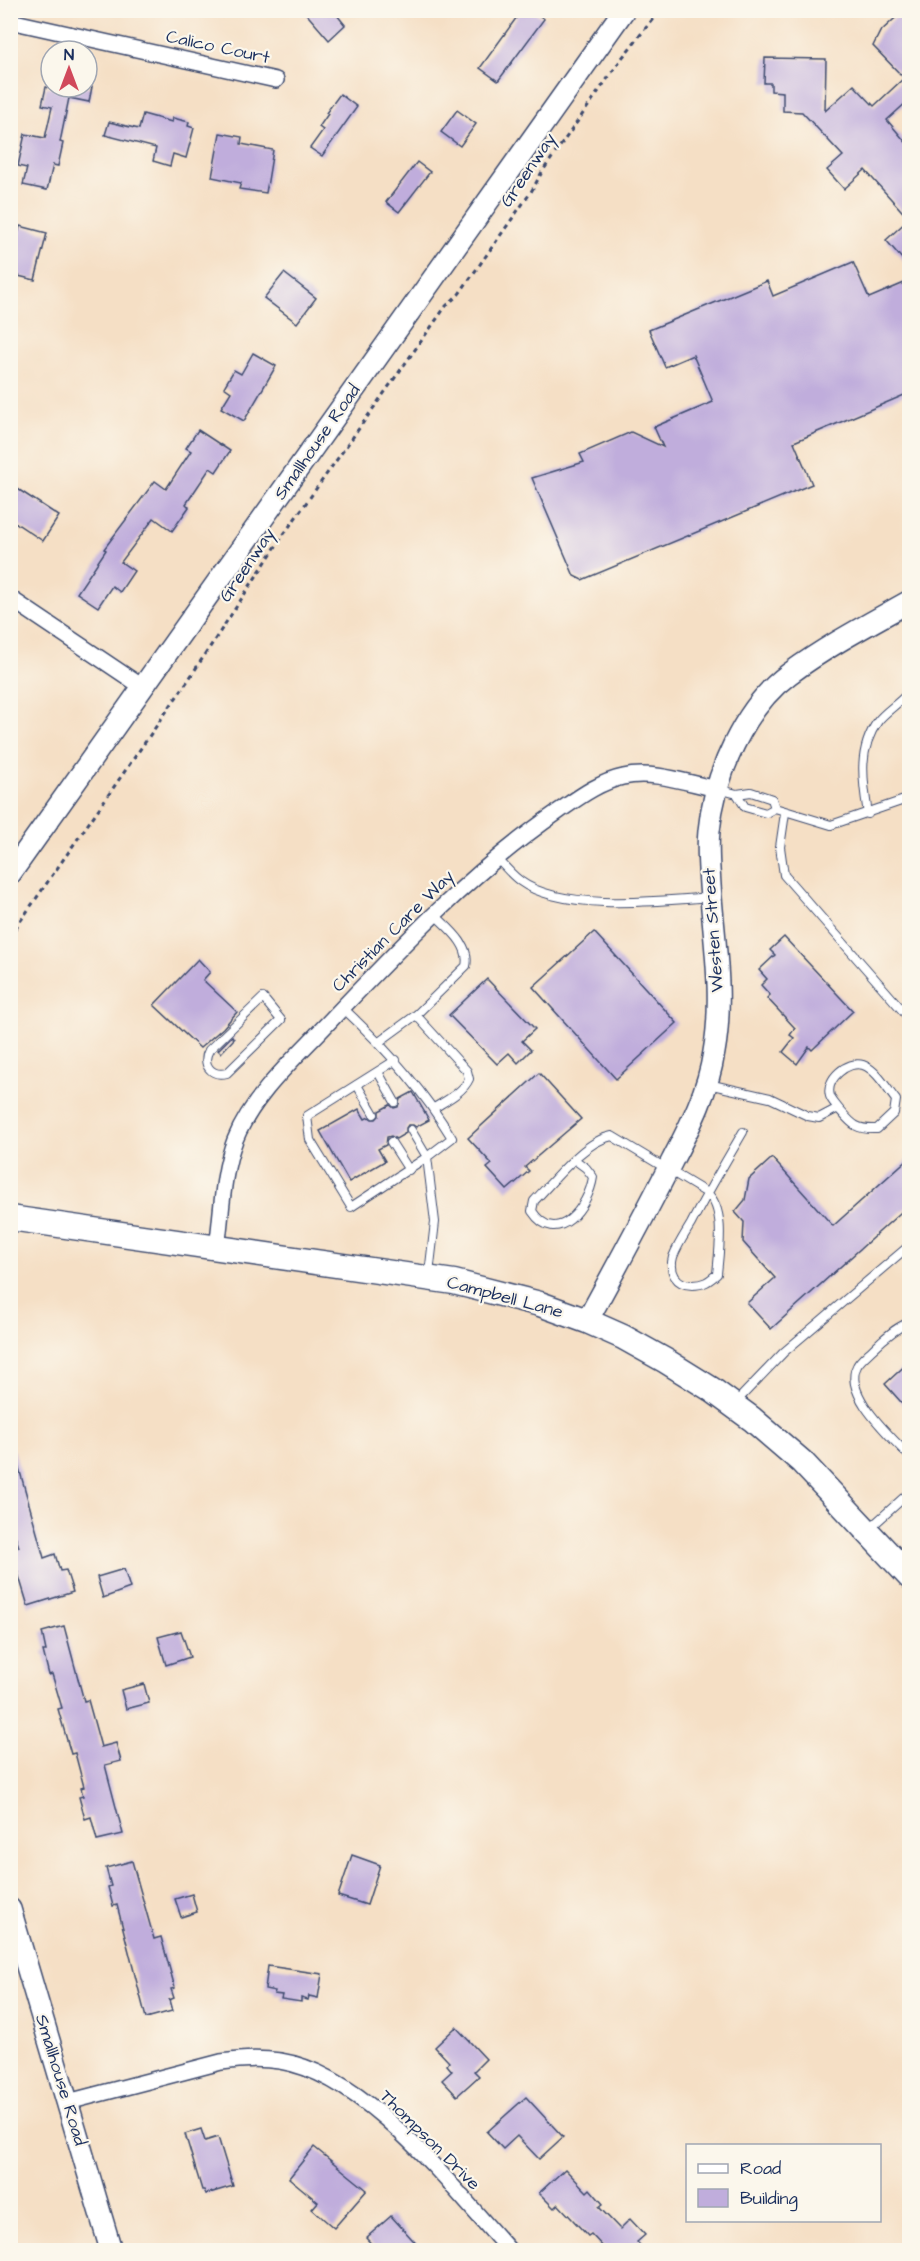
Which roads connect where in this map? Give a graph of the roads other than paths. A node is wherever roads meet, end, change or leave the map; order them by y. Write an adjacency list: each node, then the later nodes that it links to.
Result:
1 (624, 10): 6 (street, Smallhouse Road)
2 (10, 21): 3 (street, Calico Court)
3 (276, 80)
4 (10, 598): 6 (street)
5 (909, 601): 8 (street, Westen Street)
6 (144, 688): 14 (street, Smallhouse Road)
7 (906, 701): 12 (lane)
8 (727, 791): 10 (lane); 10 (lane); 13 (street, Christian Care Way); 15 (street, Westen Street)
9 (909, 798): 12 (lane)
10 (775, 808): 11 (lane)
11 (785, 813): 12 (lane); 20 (lane)
12 (868, 814)
13 (497, 858): 15 (lane); 16 (street, Christian Care Way)
14 (10, 874)
15 (711, 897): 24 (street, Westen Street)
16 (435, 915): 18 (street, Christian Care Way); 19 (lane)
17 (263, 998): 17 (lane)
18 (343, 1008): 21 (lane); 40 (street, Christian Care Way)
19 (416, 1015): 21 (lane); 27 (lane)
20 (909, 1018)
21 (379, 1042): 22 (lane)
22 (396, 1060): 23 (lane); 27 (lane)
23 (378, 1072): 25 (lane); 26 (lane)
24 (707, 1084): 28 (lane); 36 (street, Westen Street)
25 (357, 1085): 29 (lane); 35 (lane)
26 (395, 1102)
27 (434, 1108): 33 (lane)
28 (838, 1108): 28 (lane)
29 (374, 1114)
30 (411, 1130): 33 (lane)
31 (743, 1132): 37 (lane)
32 (392, 1142): 35 (lane)
33 (427, 1156): 35 (lane); 41 (lane)
34 (575, 1160): 34 (lane); 36 (lane)
35 (409, 1170)
36 (668, 1170): 37 (lane); 42 (street, Westen Street)
37 (707, 1193): 37 (lane)
38 (10, 1218): 40 (main road, Campbell Lane)
39 (909, 1245): 44 (lane)
40 (217, 1248): 41 (main road, Campbell Lane)
41 (429, 1278): 42 (main road, Campbell Lane)
42 (587, 1321): 44 (main road, Campbell Lane)
43 (905, 1324): 45 (lane)
44 (733, 1405): 47 (main road, Campbell Lane)
45 (909, 1457)
46 (909, 1492): 47 (lane)
47 (866, 1531): 48 (main road, Campbell Lane)
48 (909, 1577)
49 (10, 1910): 50 (street, Smallhouse Road)
50 (68, 2102): 51 (street, Smallhouse Road); 52 (street, Thompson Drive)
51 (111, 2250)
52 (508, 2250)

